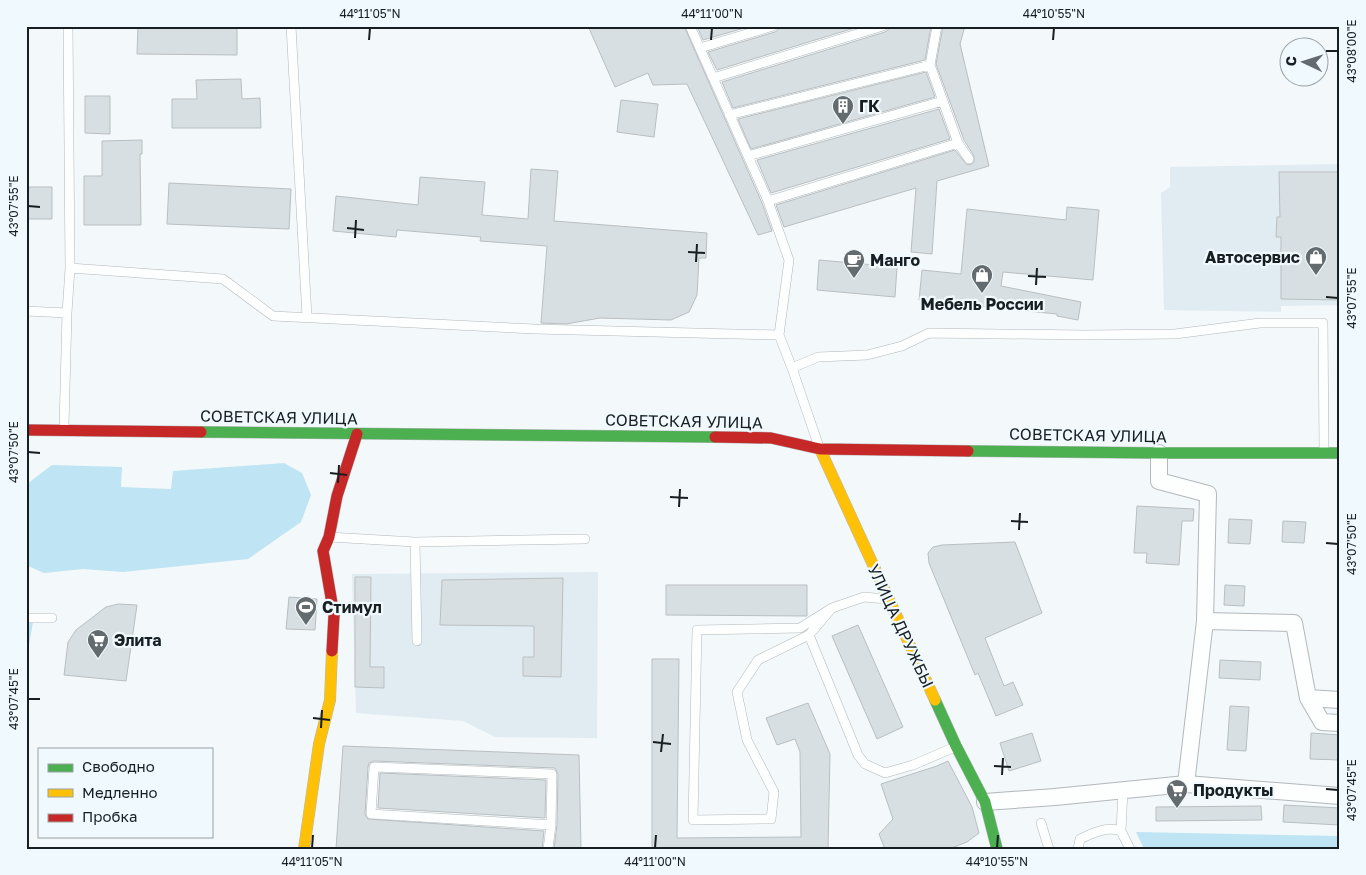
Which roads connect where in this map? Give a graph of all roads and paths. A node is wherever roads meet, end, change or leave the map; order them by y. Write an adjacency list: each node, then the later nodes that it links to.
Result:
1 (68, 26): 17 (lane)
2 (291, 26): 20 (lane)
3 (690, 26): 8 (lane)
4 (773, 26): 7 (lane)
5 (883, 26): 10 (lane)
6 (937, 26): 9 (lane)
7 (746, 30): 8 (lane)
8 (700, 48): 10 (lane)
9 (930, 65): 11 (lane); 12 (lane)
10 (713, 78): 12 (lane)
11 (943, 101): 13 (lane); 14 (lane)
12 (729, 115): 14 (lane)
13 (958, 143): 15 (lane); 16 (lane)
14 (748, 156): 16 (lane)
15 (968, 159)
16 (768, 201): 21 (lane)
17 (70, 268): 19 (lane); 20 (lane)
18 (26, 311): 19 (lane)
19 (67, 313): 24 (lane)
20 (307, 317): 21 (lane)
21 (779, 335): 22 (lane)
22 (792, 368): 26 (lane); 28 (lane)
23 (26, 430): 24 (main road, СОВЕТСКАЯ УЛИЦА)
24 (64, 430): 25 (main road, СОВЕТСКАЯ УЛИЦА)
25 (357, 434): 26 (main road, СОВЕТСКАЯ УЛИЦА); 30 (main road)
26 (820, 449): 27 (main road, СОВЕТСКАЯ УЛИЦА); 33 (main road, УЛИЦА ДРУЖБЫ)
27 (1159, 453): 28 (main road, СОВЕТСКАЯ УЛИЦА); 37 (street)
28 (1324, 453): 29 (main road, СОВЕТСКАЯ УЛИЦА)
29 (1340, 453)
30 (329, 538): 32 (lane); 51 (main road)
31 (585, 539): 32 (lane)
32 (415, 542): 39 (lane)
33 (888, 600): 34 (lane); 43 (main road, УЛИЦА ДРУЖБЫ)
34 (832, 608): 38 (lane); 38 (lane)
35 (26, 618): 36 (lane)
36 (52, 618)
37 (1205, 621): 40 (street); 44 (street)
38 (809, 635): 43 (lane)
39 (417, 642)
40 (1308, 698): 41 (street); 42 (street)
41 (1340, 700)
42 (1340, 723)
43 (956, 746): 47 (main road, УЛИЦА ДРУЖБЫ)
44 (1186, 784): 45 (street); 46 (street)
45 (1123, 790): 47 (street); 50 (lane)
46 (1340, 796)
47 (985, 802): 53 (main road, УЛИЦА ДРУЖБЫ)
48 (1041, 822): 54 (lane)
49 (551, 825): 49 (lane); 52 (lane)
50 (1121, 831): 55 (lane); 56 (lane)
51 (304, 849)
52 (548, 849)
53 (997, 849)
54 (1050, 849)
55 (1078, 849)
56 (1130, 849)

